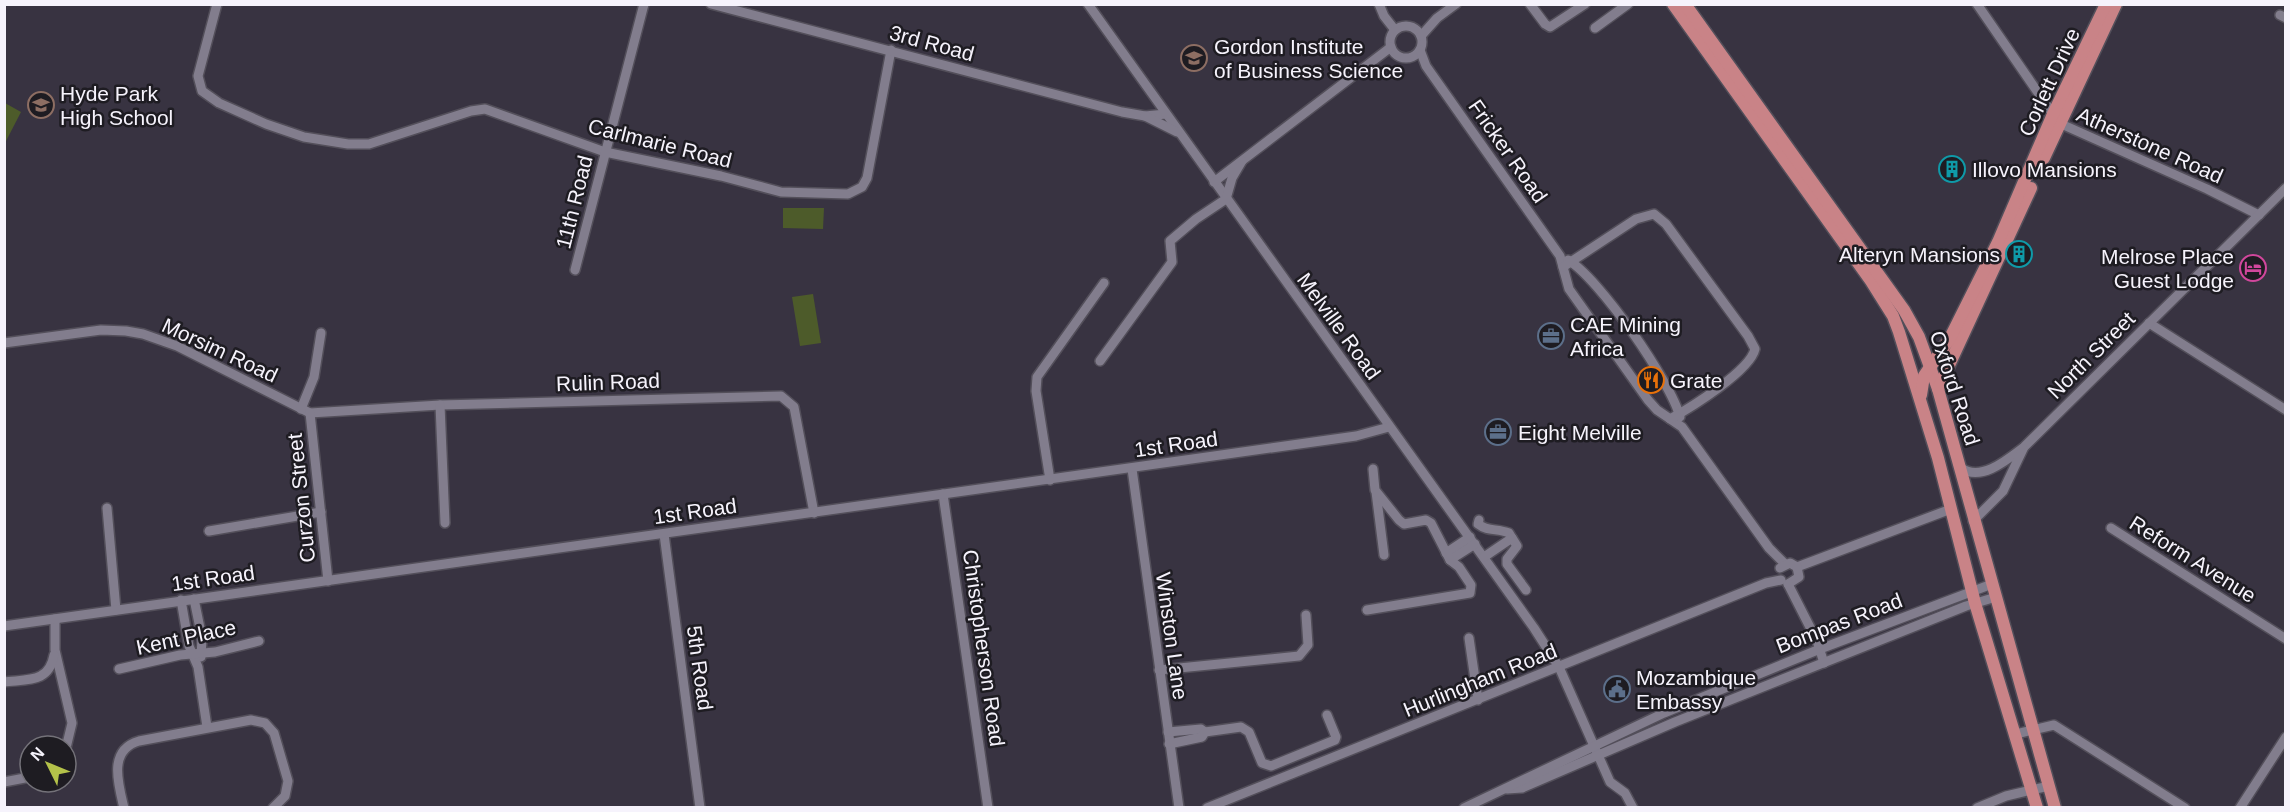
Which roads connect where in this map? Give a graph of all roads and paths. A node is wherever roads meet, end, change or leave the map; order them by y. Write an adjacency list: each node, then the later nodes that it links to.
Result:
1 (217, 4): 25 (street, Carlmarie Road)
2 (644, 4): 25 (street, 11th Road)
3 (711, 4): 18 (street, 3rd Road)
4 (1456, 4): 17 (street)
5 (1585, 4): 13 (street)
6 (1628, 4): 16 (street)
7 (1673, 4): 42 (main road, Oxford Road)
8 (1685, 4): 36 (main road, Oxford Road)
9 (1977, 4): 23 (street, Atherstone Road)
10 (2106, 4): 23 (main road, Corlett Drive)
11 (2116, 4): 23 (main road, Corlett Drive)
12 (1088, 5): 21 (street, Melville Road)
13 (1531, 5)
14 (1381, 7): 15 (street)
15 (1398, 28): 17 (street); 19 (street)
16 (1595, 28)
17 (1418, 32): 20 (street)
18 (891, 50): 22 (street, 3rd Road); 25 (street, Carlmarie Road)
19 (1394, 51): 20 (street); 26 (street)
20 (1416, 53): 31 (street, Fricker Road)
21 (1166, 114): 22 (street, 3rd Road); 24 (street, Melville Road)
22 (1145, 116): 24 (street, 3rd Road)
23 (2056, 118): 30 (street, Atherstone Road); 37 (main road, Corlett Drive); 41 (main road, Corlett Drive)
24 (1179, 134): 27 (street, Melville Road)
25 (605, 152): 32 (street, 11th Road)
26 (1242, 161): 27 (street); 29 (street)
27 (1214, 182): 29 (street, Melville Road)
28 (2286, 188): 30 (street, North Street)
29 (1226, 199): 39 (street); 48 (street, Melville Road)
30 (2259, 215): 34 (street, North Street)
31 (1566, 264): 46 (street, Fricker Road); 46 (street); 47 (street, Fricker Road)
32 (576, 270)
33 (1104, 283): 55 (street)
34 (2149, 323): 44 (street); 50 (street, North Street)
35 (321, 333): 45 (street)
36 (1919, 337): 37 (main road); 40 (main road, Oxford Road)
37 (1950, 338): 40 (main road, Corlett Drive)
38 (4, 343): 45 (street, Morsim Road)
39 (1100, 360)
40 (1930, 368): 41 (main road, Oxford Road); 42 (main road, Corlett Drive)
41 (1938, 389): 51 (main road, Oxford Road)
42 (1921, 400): 60 (main road, Oxford Road)
43 (440, 405): 45 (street, Rulin Road); 62 (street, Rulin Road); 65 (street)
44 (2286, 410)
45 (306, 411): 61 (street, Curzon Street)
46 (1679, 414): 47 (street); 49 (street, Fricker Road)
47 (1670, 419): 49 (street, Fricker Road)
48 (1389, 427): 53 (street, 1st Road); 70 (street, Melville Road)
49 (1682, 427): 74 (street, Fricker Road)
50 (2024, 447): 52 (street, North Street); 56 (street, North Street)
51 (1960, 468): 52 (street, North Street); 64 (main road, Oxford Road)
52 (1991, 468): 56 (street)
53 (1132, 469): 55 (street, 1st Road); 99 (street, Winston Lane)
54 (1372, 469): 57 (street)
55 (1050, 480): 58 (street, 1st Road)
56 (2007, 484): 64 (street, North Street)
57 (1375, 490): 71 (street); 72 (street)
58 (943, 494): 62 (street, 1st Road); 123 (street, Christopherson Road)
59 (107, 508): 83 (street)
60 (1951, 509): 74 (street, Hurlingham Road); 78 (main road, Oxford Road)
61 (321, 512): 67 (street); 75 (street, Curzon Street)
62 (814, 513): 68 (street, 1st Road)
63 (1479, 520): 69 (street)
64 (1973, 521): 76 (main road, Oxford Road)
65 (445, 523)
66 (2111, 528): 89 (street, Reform Avenue)
67 (209, 531)
68 (664, 534): 75 (street, 1st Road); 122 (street, 5th Road)
69 (1512, 538): 73 (street); 77 (street)
70 (1472, 541): 72 (street); 73 (street, Melville Road)
71 (1384, 555)
72 (1448, 556): 84 (street)
73 (1484, 557): 96 (street, Melville Road)
74 (1788, 574): 91 (street, Fricker Road); 96 (street, Hurlingham Road)
75 (328, 580): 80 (street, 1st Road)
76 (1992, 584): 78 (street, Bompas Road); 79 (main road, Oxford Road)
77 (1526, 590)
78 (1972, 590): 82 (main road, Oxford Road); 91 (street, Bompas Road)
79 (1996, 597): 82 (street, Bompas Road); 102 (main road, Oxford Road)
80 (194, 599): 81 (street, 1st Road); 94 (street)
81 (181, 600): 83 (street, 1st Road); 93 (street)
82 (1975, 603): 95 (street, Bompas Road); 103 (main road, Oxford Road)
83 (116, 610): 86 (street, 1st Road)
84 (1367, 610)
85 (1306, 615): 99 (street)
86 (55, 619): 87 (street, 1st Road); 92 (street)
87 (4, 626)
88 (1469, 638): 101 (street)
89 (2286, 639)
90 (259, 641): 94 (street, Kent Place)
91 (1820, 649): 95 (street, Fricker Road); 113 (street, Bompas Road)
92 (56, 650): 100 (street); 109 (street)
93 (190, 652): 94 (street, Kent Place); 97 (street); 98 (street, Kent Place)
94 (203, 652): 97 (street)
95 (1824, 663): 114 (street, Bompas Road)
96 (1559, 667): 101 (street, Hurlingham Road); 113 (street, Melville Road)
97 (198, 668): 105 (street)
98 (120, 669)
99 (1159, 670): 107 (street, Winston Lane)
100 (4, 682)
101 (1478, 700): 125 (street, Hurlingham Road)
102 (2026, 704): 103 (main road); 106 (main road, Oxford Road)
103 (2009, 708): 110 (main road, Oxford Road)
104 (1327, 715): 108 (street)
105 (207, 727): 120 (street); 121 (street)
106 (2033, 728): 110 (street); 115 (main road, Oxford Road); 131 (street)
107 (1168, 732): 108 (street); 112 (street, Winston Lane)
108 (1205, 732): 112 (street)
109 (69, 734)
110 (2016, 734): 116 (main road, Oxford Road)
111 (2286, 737): 132 (street)
112 (1169, 744): 124 (street, Winston Lane)
113 (1593, 745): 114 (street, Melville Road); 118 (street, Bompas Road)
114 (1598, 756): 118 (street, Bompas Road); 127 (street, Melville Road)
115 (2042, 761): 116 (main road); 117 (main road, Oxford Road)
116 (2026, 767): 119 (main road, Oxford Road)
117 (2049, 786): 119 (street); 130 (main road, Oxford Road)
118 (1506, 790): 126 (street, Bompas Road)
119 (2033, 790): 128 (street); 129 (main road, Oxford Road)
120 (124, 807)
121 (273, 807)
122 (700, 807)
123 (988, 807)
124 (1179, 807)
125 (1207, 807)
126 (1464, 807)
127 (1633, 807)
128 (1977, 807)
129 (2037, 807)
130 (2055, 807)
131 (2185, 807)
132 (2240, 807)

